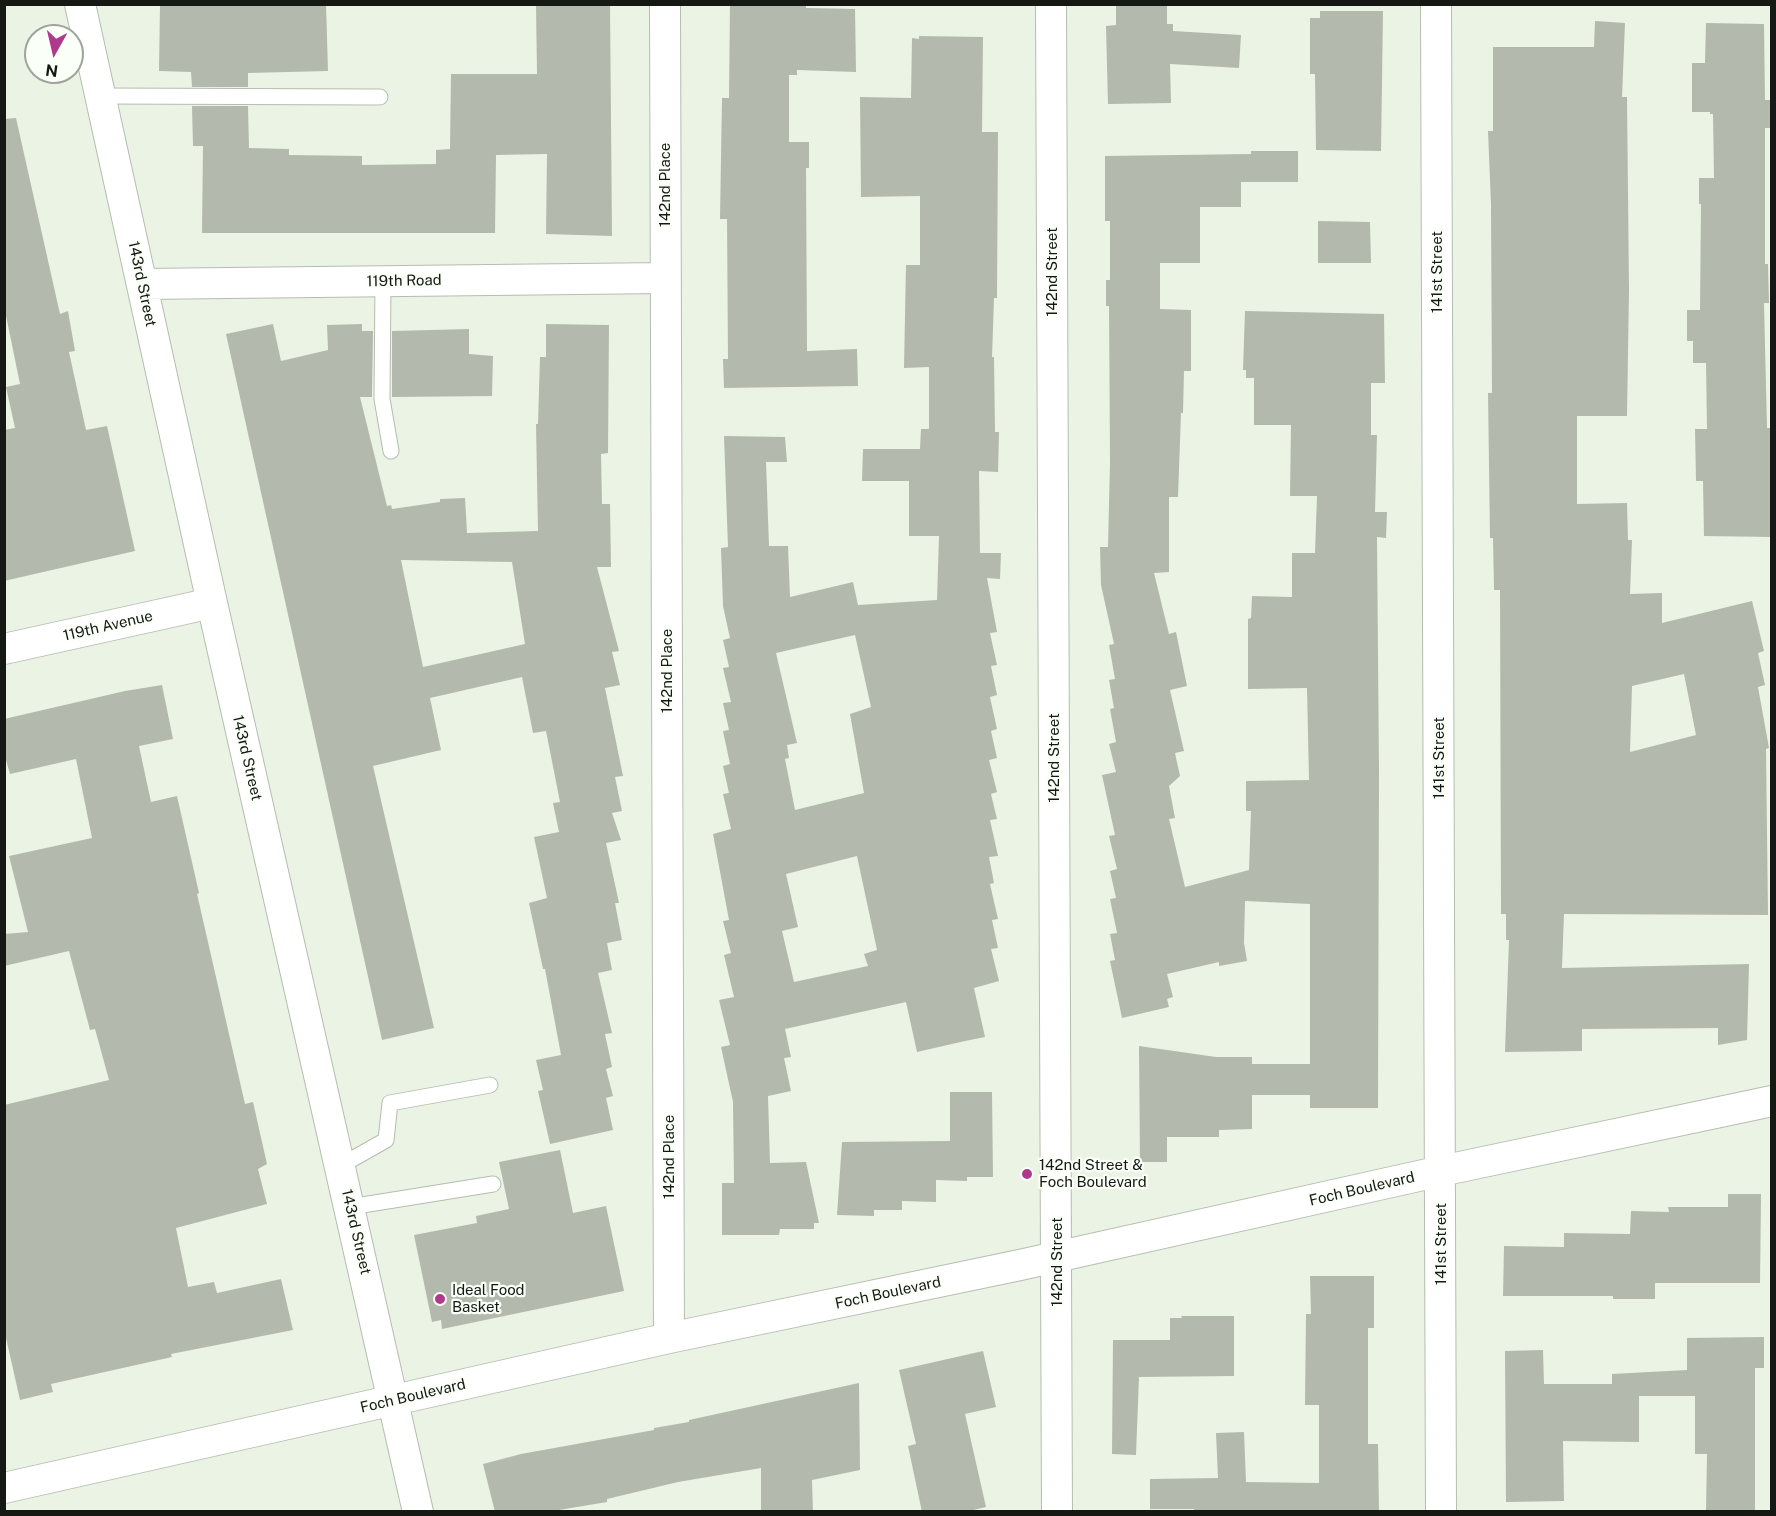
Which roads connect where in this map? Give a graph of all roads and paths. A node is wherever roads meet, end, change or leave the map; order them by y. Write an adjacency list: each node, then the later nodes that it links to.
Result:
1 (80, 4): 5 (street, 143rd Street)
2 (665, 4): 7 (street, 142nd Place)
3 (1051, 4): 19 (street, 142nd Street)
4 (1436, 4): 16 (street, 141st Street)
5 (100, 96): 6 (lane); 9 (street, 143rd Street)
6 (380, 98)
7 (665, 278): 8 (street, 119th Road); 20 (street, 142nd Place)
8 (383, 281): 9 (street, 119th Road); 10 (lane)
9 (142, 284): 11 (street, 143rd Street)
10 (391, 451)
11 (212, 603): 12 (street, 119th Avenue); 15 (street, 143rd Street)
12 (4, 649)
13 (490, 1085): 15 (lane)
14 (1772, 1101): 16 (street, Foch Boulevard)
15 (340, 1166): 18 (street, 143rd Street)
16 (1441, 1171): 19 (street, Foch Boulevard); 25 (street, 141st Street)
17 (493, 1184): 18 (lane)
18 (350, 1207): 21 (street, 143rd Street)
19 (1057, 1257): 20 (street, Foch Boulevard); 24 (street, 142nd Street)
20 (669, 1338): 21 (street, Foch Boulevard)
21 (394, 1400): 22 (street, Foch Boulevard); 23 (street, 143rd Street)
22 (4, 1488)
23 (418, 1512)
24 (1057, 1512)
25 (1441, 1512)

